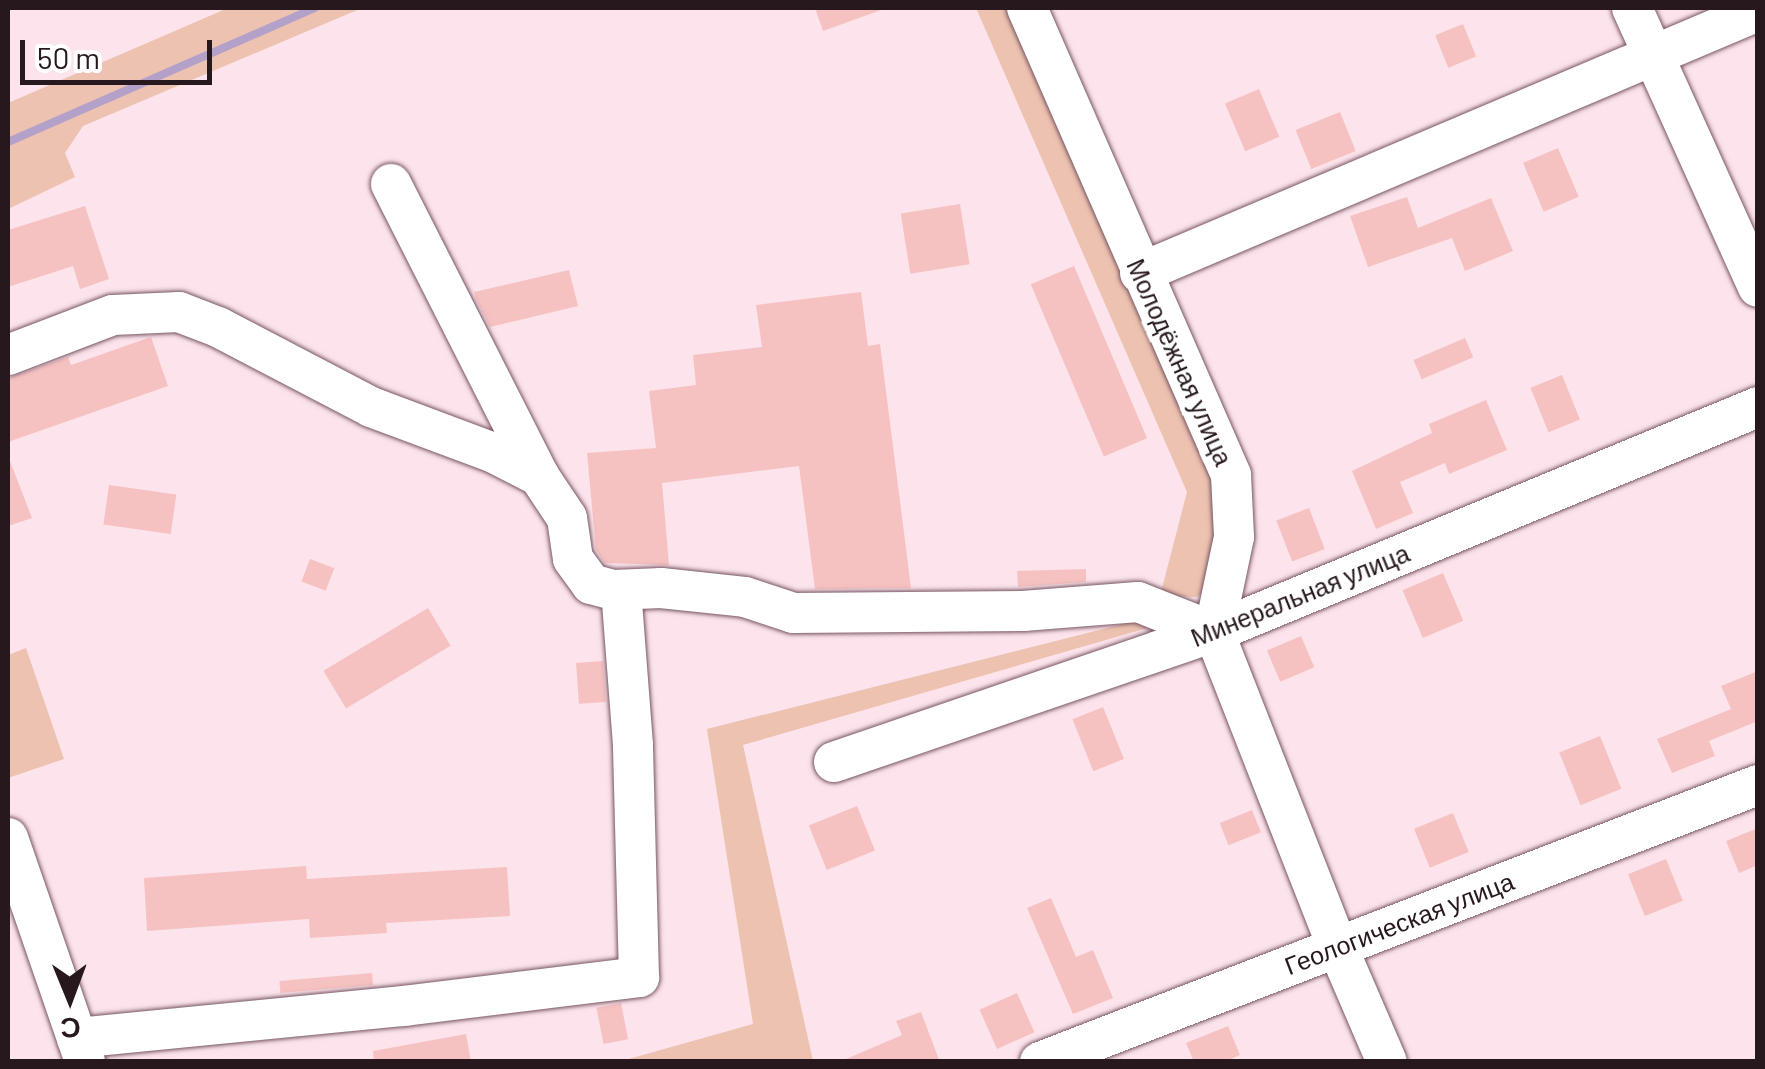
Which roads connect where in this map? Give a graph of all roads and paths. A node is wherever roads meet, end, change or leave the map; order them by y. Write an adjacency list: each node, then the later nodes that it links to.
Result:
1 (1027, 8): 6 (street, Молодёжная улица)
2 (1632, 8): 4 (street)
3 (1758, 11): 4 (street)
4 (1652, 56): 6 (street); 7 (street)
5 (391, 184): 10 (street)
6 (1140, 274): 12 (street, Молодёжная улица)
7 (1758, 287)
8 (8, 354): 10 (street)
9 (1758, 407): 12 (street, Минеральная улица)
10 (539, 476): 11 (street)
11 (621, 590): 12 (street); 17 (street)
12 (1214, 632): 13 (street, Минеральная улица); 16 (street)
13 (834, 762)
14 (1758, 784): 16 (street, Геологическая улица)
15 (8, 838): 17 (street)
16 (1336, 946): 18 (street, Геологическая улица); 19 (street)
17 (81, 1050)
18 (1040, 1062)
19 (1387, 1062)

